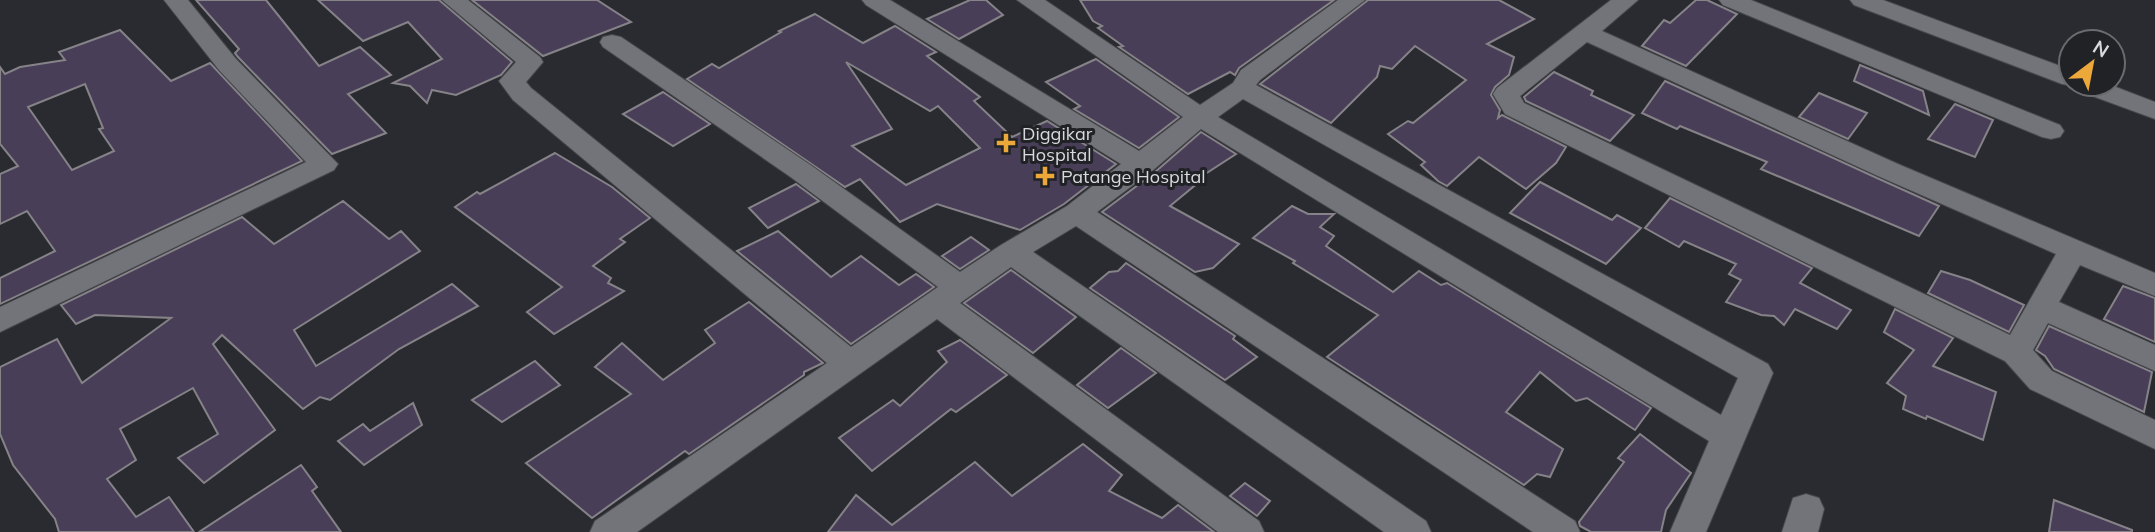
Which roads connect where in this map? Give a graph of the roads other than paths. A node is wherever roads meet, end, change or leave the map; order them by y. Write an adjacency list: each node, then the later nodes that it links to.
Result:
1 (176, 0): 24 (street)
2 (454, 0): 27 (street)
3 (874, 0): 17 (street)
4 (1029, 0): 15 (street)
5 (1353, 0): 12 (street)
6 (1626, 0): 9 (street)
7 (1731, 0): 16 (street)
8 (1862, 0): 11 (street)
9 (1587, 33): 19 (street); 25 (street)
10 (612, 41): 22 (street)
11 (2057, 74)
12 (1241, 88): 15 (street); 29 (street)
13 (2123, 98): 14 (street)
14 (2155, 110)
15 (1200, 117): 17 (street); 29 (street)
16 (2051, 131)
17 (1142, 165): 18 (street)
18 (1077, 213): 20 (street); 33 (street)
19 (2073, 250): 21 (street); 23 (street)
20 (1011, 253): 22 (street); 32 (street)
21 (2155, 285)
22 (949, 295): 27 (street); 31 (street)
23 (2041, 307): 25 (street); 26 (street)
24 (0, 320)
25 (2017, 352): 28 (street)
26 (2155, 359)
27 (851, 365): 30 (street)
28 (2155, 435)
29 (1728, 436): 34 (street)
30 (608, 532)
31 (1246, 532)
32 (1413, 532)
33 (1562, 532)
34 (1688, 532)

